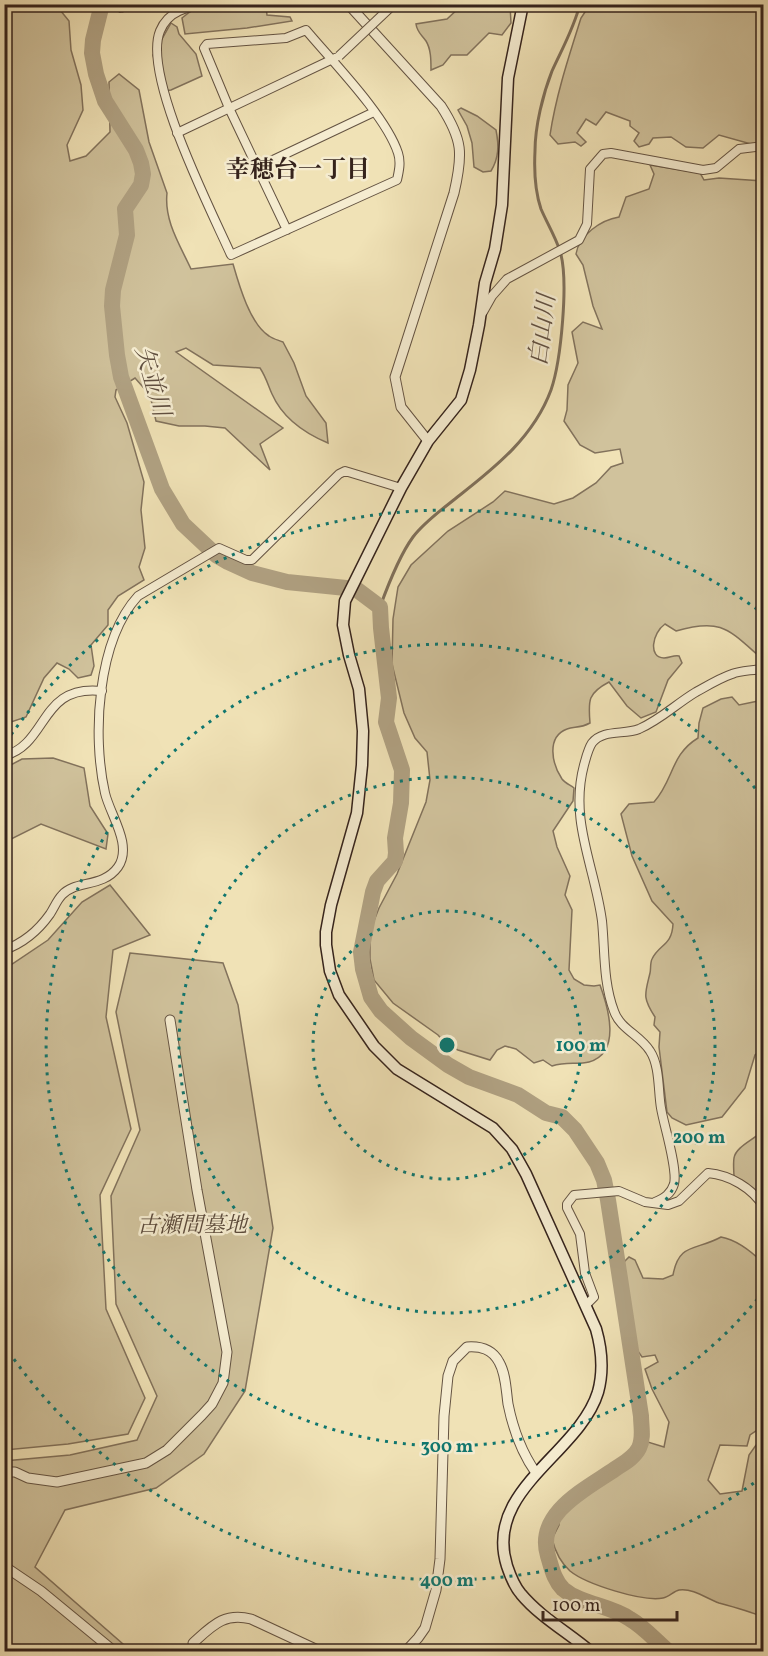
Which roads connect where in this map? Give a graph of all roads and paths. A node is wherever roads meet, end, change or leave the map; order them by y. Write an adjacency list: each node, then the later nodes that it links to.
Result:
1 (130, 4): 7 (street)
2 (172, 4): 8 (street)
3 (209, 4): 8 (street)
4 (348, 4): 17 (street)
5 (394, 4): 9 (street, bridge)
6 (523, 4): 16 (main road)
7 (121, 8)
8 (185, 8): 12 (street)
9 (335, 58): 10 (street); 10 (street); 11 (street)
10 (229, 108): 12 (street); 14 (street)
11 (374, 112): 14 (street); 15 (street)
12 (177, 133): 15 (street)
13 (764, 146): 16 (street)
14 (258, 167): 15 (street)
15 (286, 230)
16 (479, 326): 17 (main road)
17 (428, 441): 18 (main road)
18 (401, 488): 20 (street); 26 (main road)
19 (764, 668): 24 (street)
20 (102, 691): 21 (street); 22 (street)
21 (4, 756)
22 (4, 950)
23 (170, 1020): 27 (street)
24 (655, 1202): 25 (street); 26 (street)
25 (764, 1207)
26 (586, 1305): 28 (main road)
27 (4, 1472)
28 (536, 1473): 33 (street); 34 (main road)
29 (4, 1566): 31 (street)
30 (193, 1643): 32 (street)
31 (115, 1652)
32 (322, 1652)
33 (405, 1652)
34 (591, 1652)

